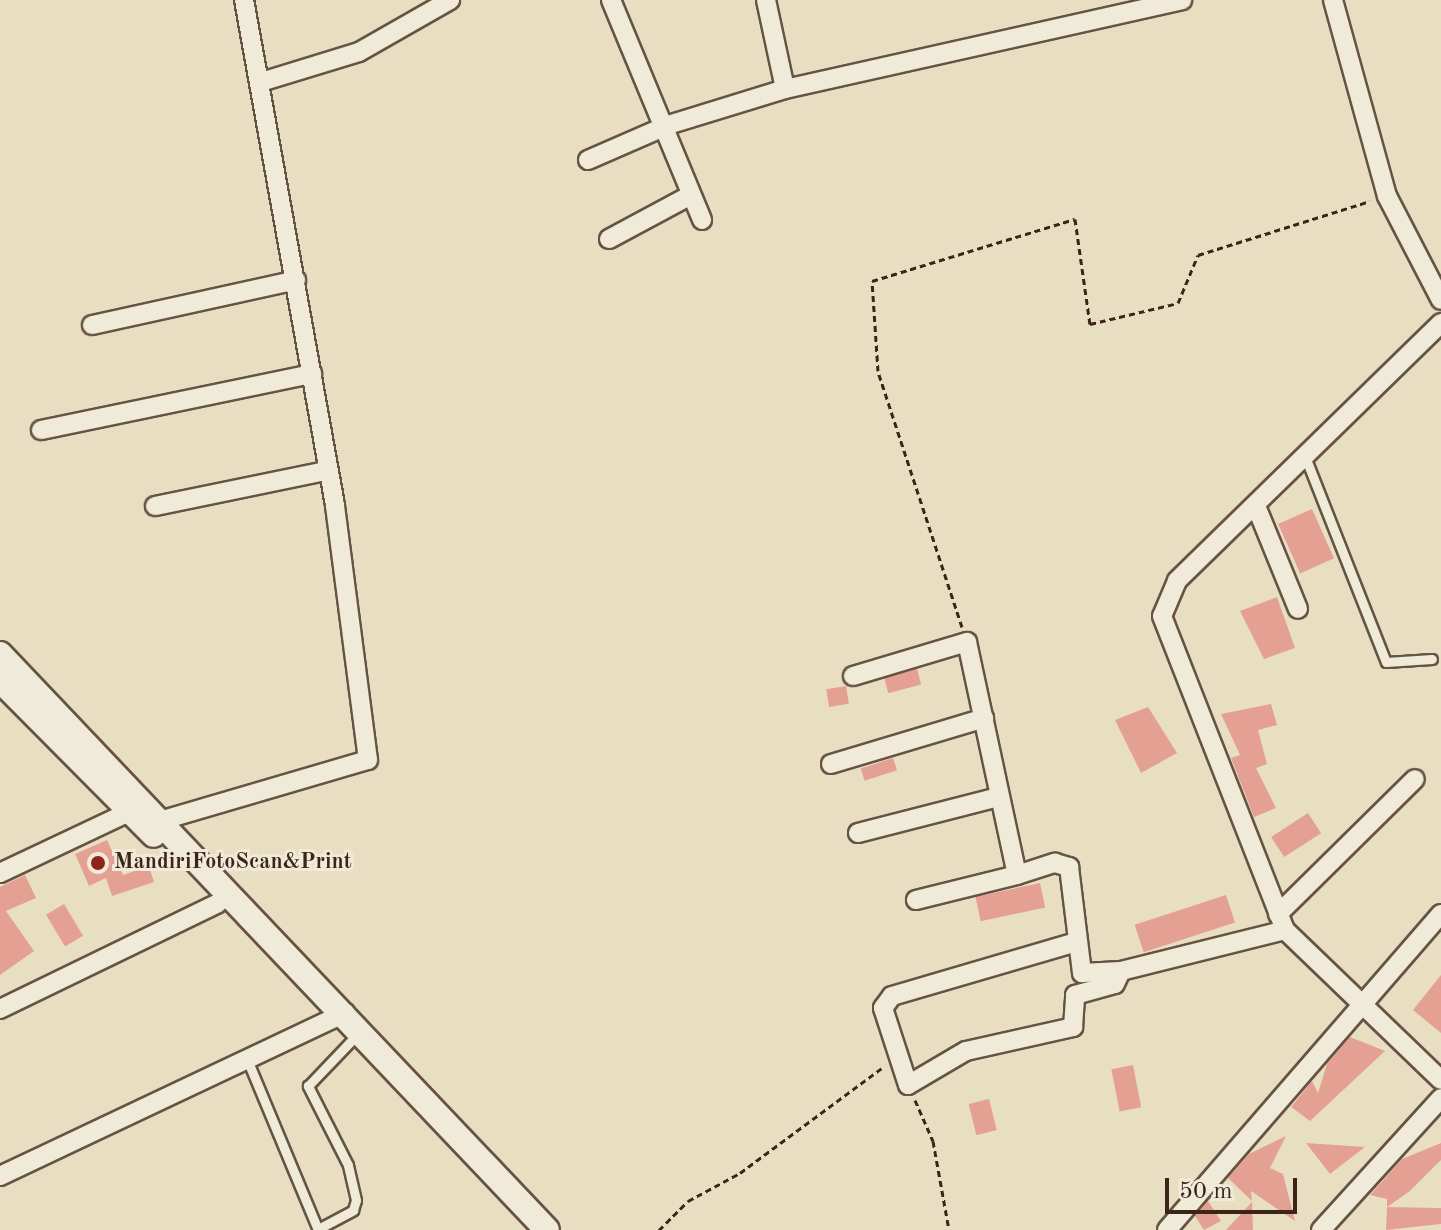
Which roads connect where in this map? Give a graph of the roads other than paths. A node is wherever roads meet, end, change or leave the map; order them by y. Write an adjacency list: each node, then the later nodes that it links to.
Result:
1 (244, 0): 7 (street)
2 (450, 0): 7 (street)
3 (611, 0): 9 (street)
4 (766, 0): 8 (street)
5 (1182, 0): 8 (street)
6 (1333, 0): 15 (street)
7 (261, 82): 14 (street)
8 (785, 89): 9 (street)
9 (668, 125): 10 (street); 11 (street)
10 (588, 160)
11 (691, 195): 12 (street); 13 (street)
12 (702, 220)
13 (609, 239)
14 (296, 280): 17 (street); 18 (street)
15 (1441, 300)
16 (1441, 323): 20 (street)
17 (92, 325)
18 (312, 374): 19 (street); 21 (street)
19 (41, 430)
20 (1306, 459): 23 (street); 26 (lane)
21 (326, 471): 22 (street); 33 (street)
22 (155, 506)
23 (1256, 506): 24 (street); 40 (street)
24 (1298, 609)
25 (0, 654): 33 (main road)
26 (1432, 659)
27 (853, 676): 29 (street)
28 (0, 680): 33 (main road)
29 (984, 718): 30 (street); 32 (street)
30 (831, 764)
31 (1415, 779): 40 (street)
32 (998, 797): 34 (street); 36 (street)
33 (145, 819): 35 (street); 38 (main road); 45 (main road)
34 (858, 833)
35 (0, 873)
36 (1017, 875): 37 (street); 41 (street)
37 (916, 900)
38 (218, 903): 44 (street); 45 (main road)
39 (1441, 914): 43 (street)
40 (1281, 922): 42 (street); 43 (street)
41 (1073, 943): 42 (street); 42 (street)
42 (1121, 971)
43 (1359, 1008): 48 (street); 54 (street)
44 (0, 1009)
45 (339, 1018): 46 (main road); 47 (street); 53 (main road)
46 (351, 1041): 51 (lane); 52 (main road)
47 (249, 1064): 50 (street); 51 (lane)
48 (1441, 1080)
49 (1441, 1098): 55 (street)
50 (0, 1176)
51 (318, 1229)
52 (532, 1230)
53 (547, 1230)
54 (1167, 1230)
55 (1321, 1230)

